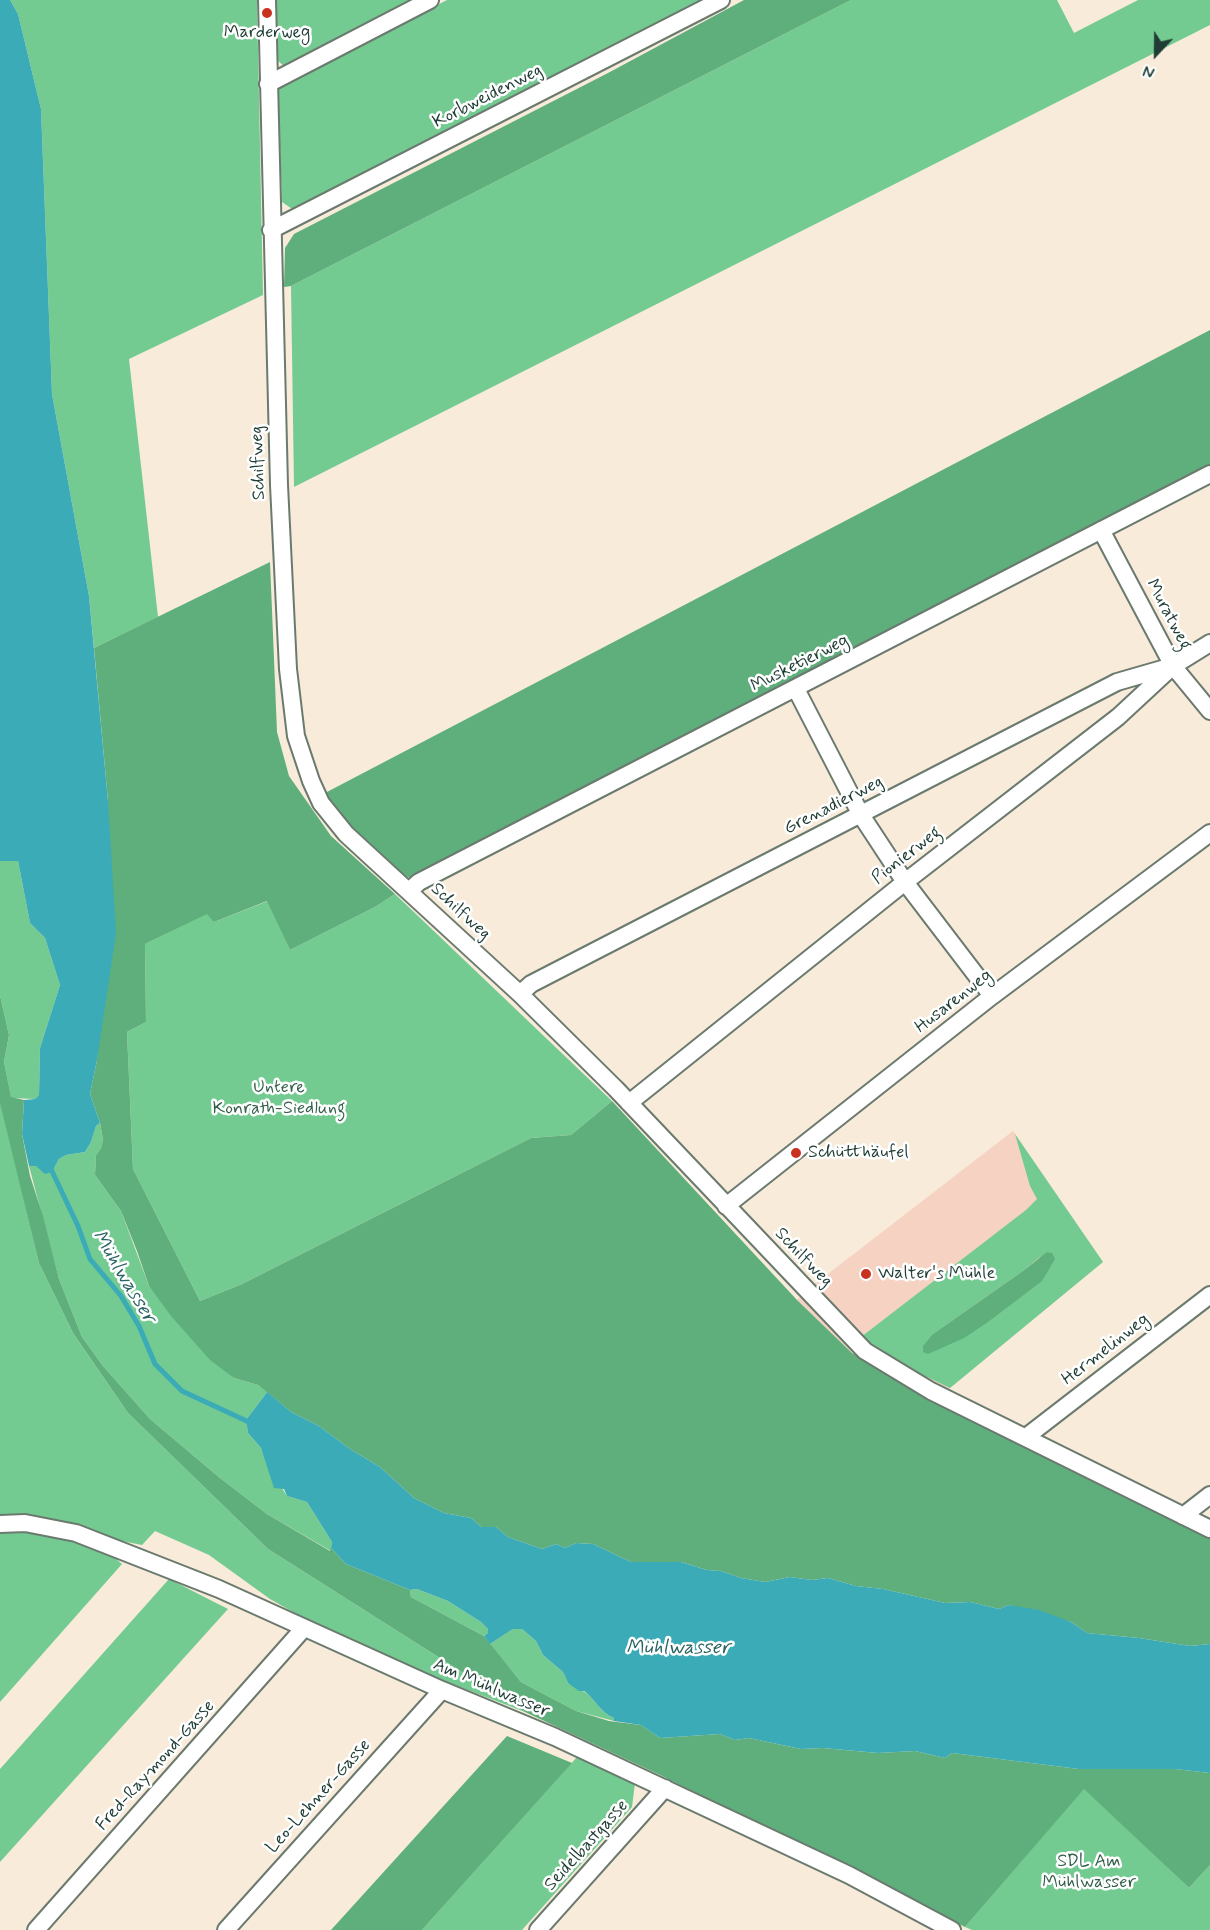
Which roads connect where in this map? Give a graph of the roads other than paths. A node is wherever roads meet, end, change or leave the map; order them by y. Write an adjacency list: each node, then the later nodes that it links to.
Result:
1 (267, 0): 4 (street, Schilfweg)
2 (430, 0): 4 (street)
3 (722, 0): 5 (street, Korbweidenweg)
4 (268, 84): 5 (street, Schilfweg)
5 (272, 230): 15 (street, Schilfweg)
6 (1210, 474): 7 (street, Musketierweg)
7 (1101, 530): 9 (street, Muratweg); 10 (street, Musketierweg)
8 (1210, 643): 9 (street, Pionierweg)
9 (1173, 666): 11 (street, Muratweg); 12 (street, Grenadierweg); 14 (street, Pionierweg)
10 (796, 689): 12 (street); 15 (street, Musketierweg)
11 (1210, 711)
12 (861, 815): 14 (street); 16 (street, Grenadierweg)
13 (1210, 833): 17 (street, Husarenweg)
14 (905, 882): 17 (street); 18 (street, Pionierweg)
15 (409, 891): 16 (street, Schilfweg)
16 (519, 994): 18 (street, Schilfweg)
17 (992, 996): 19 (street, Husarenweg)
18 (629, 1102): 19 (street, Schilfweg)
19 (726, 1206): 21 (street, Schilfweg)
20 (1210, 1295): 21 (street, Hermelinweg)
21 (1026, 1437): 23 (street, Schilfweg)
22 (1210, 1495): 23 (street)
23 (1183, 1515): 25 (street, Schilfweg)
24 (0, 1524): 26 (street, Am Mühlwasser)
25 (1210, 1529)
26 (304, 1629): 27 (street, Am Mühlwasser); 29 (street, Fred-Raymond-Gasse)
27 (442, 1690): 28 (street, Am Mühlwasser); 30 (street, Leo-Lehner-Gasse)
28 (665, 1788): 31 (street, Seidelbastgasse); 32 (street, Am Mühlwasser)
29 (36, 1930)
30 (226, 1930)
31 (538, 1930)
32 (952, 1930)

